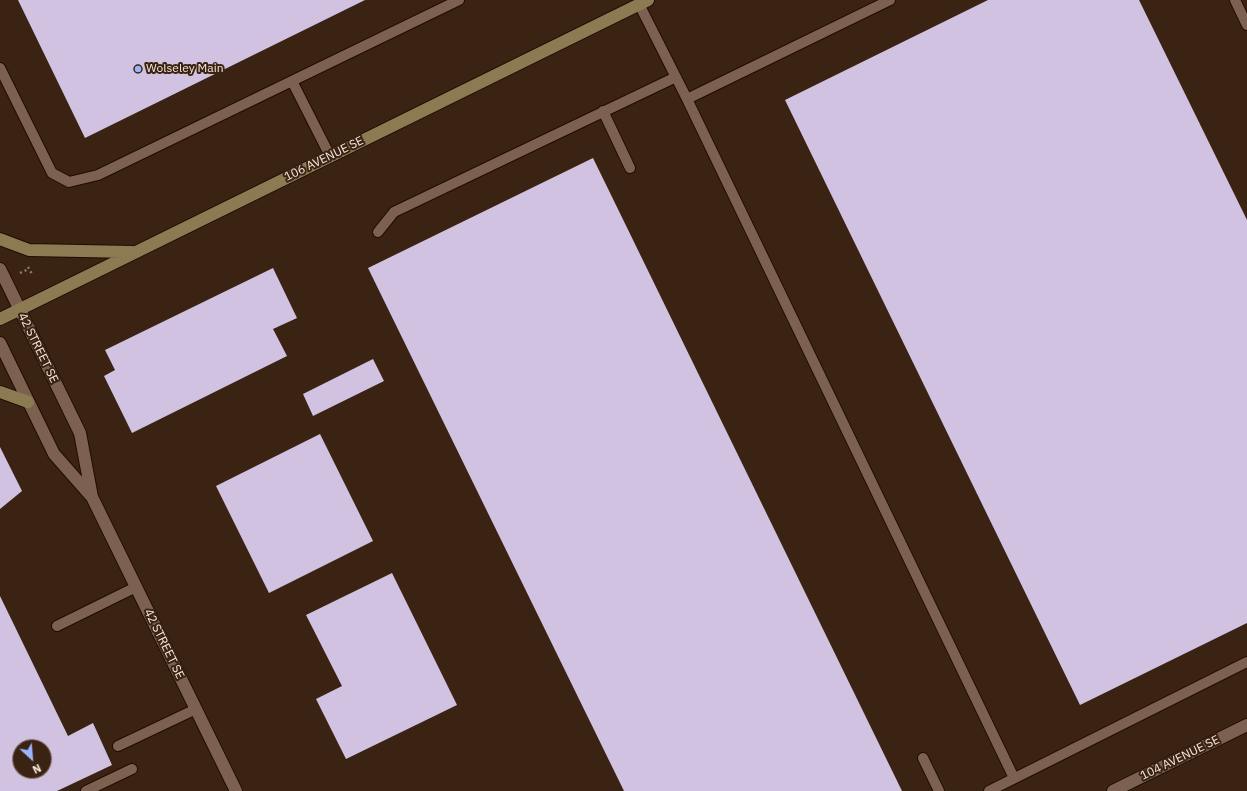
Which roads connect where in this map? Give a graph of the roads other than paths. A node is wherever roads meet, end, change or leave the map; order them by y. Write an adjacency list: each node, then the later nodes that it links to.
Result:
1 (459, 0): 8 (lane)
2 (890, 0): 9 (lane)
3 (1235, 0): 5 (lane)
4 (641, 1): 7 (lane); 11 (street, 106 AVENUE SE)
5 (1247, 25)
6 (0, 68): 8 (lane)
7 (676, 77): 9 (lane); 10 (lane)
8 (292, 81): 11 (lane)
9 (687, 99): 31 (lane)
10 (603, 111): 12 (lane); 13 (lane)
11 (330, 156): 15 (street, 106 AVENUE SE)
12 (630, 168)
13 (378, 232)
14 (0, 239): 15 (street)
15 (134, 252): 17 (street, 106 AVENUE SE)
16 (0, 269): 17 (street, 42 STREET SE)
17 (20, 310): 18 (street, 106 AVENUE SE); 22 (street, 42 STREET SE)
18 (0, 319)
19 (0, 343): 21 (street, 42 STREET SE)
20 (0, 392): 21 (street)
21 (28, 402): 22 (street, 42 STREET SE)
22 (92, 497): 23 (street, 42 STREET SE)
23 (136, 587): 24 (lane); 26 (street, 42 STREET SE)
24 (57, 626)
25 (1247, 662): 31 (lane)
26 (196, 709): 28 (lane); 33 (street, 42 STREET SE)
27 (1247, 725): 36 (street, 104 AVENUE SE)
28 (118, 746)
29 (923, 758): 34 (lane)
30 (132, 769): 32 (lane)
31 (1014, 778): 35 (lane)
32 (86, 791)
33 (236, 791)
34 (939, 791)
35 (989, 791)
36 (1113, 791)

